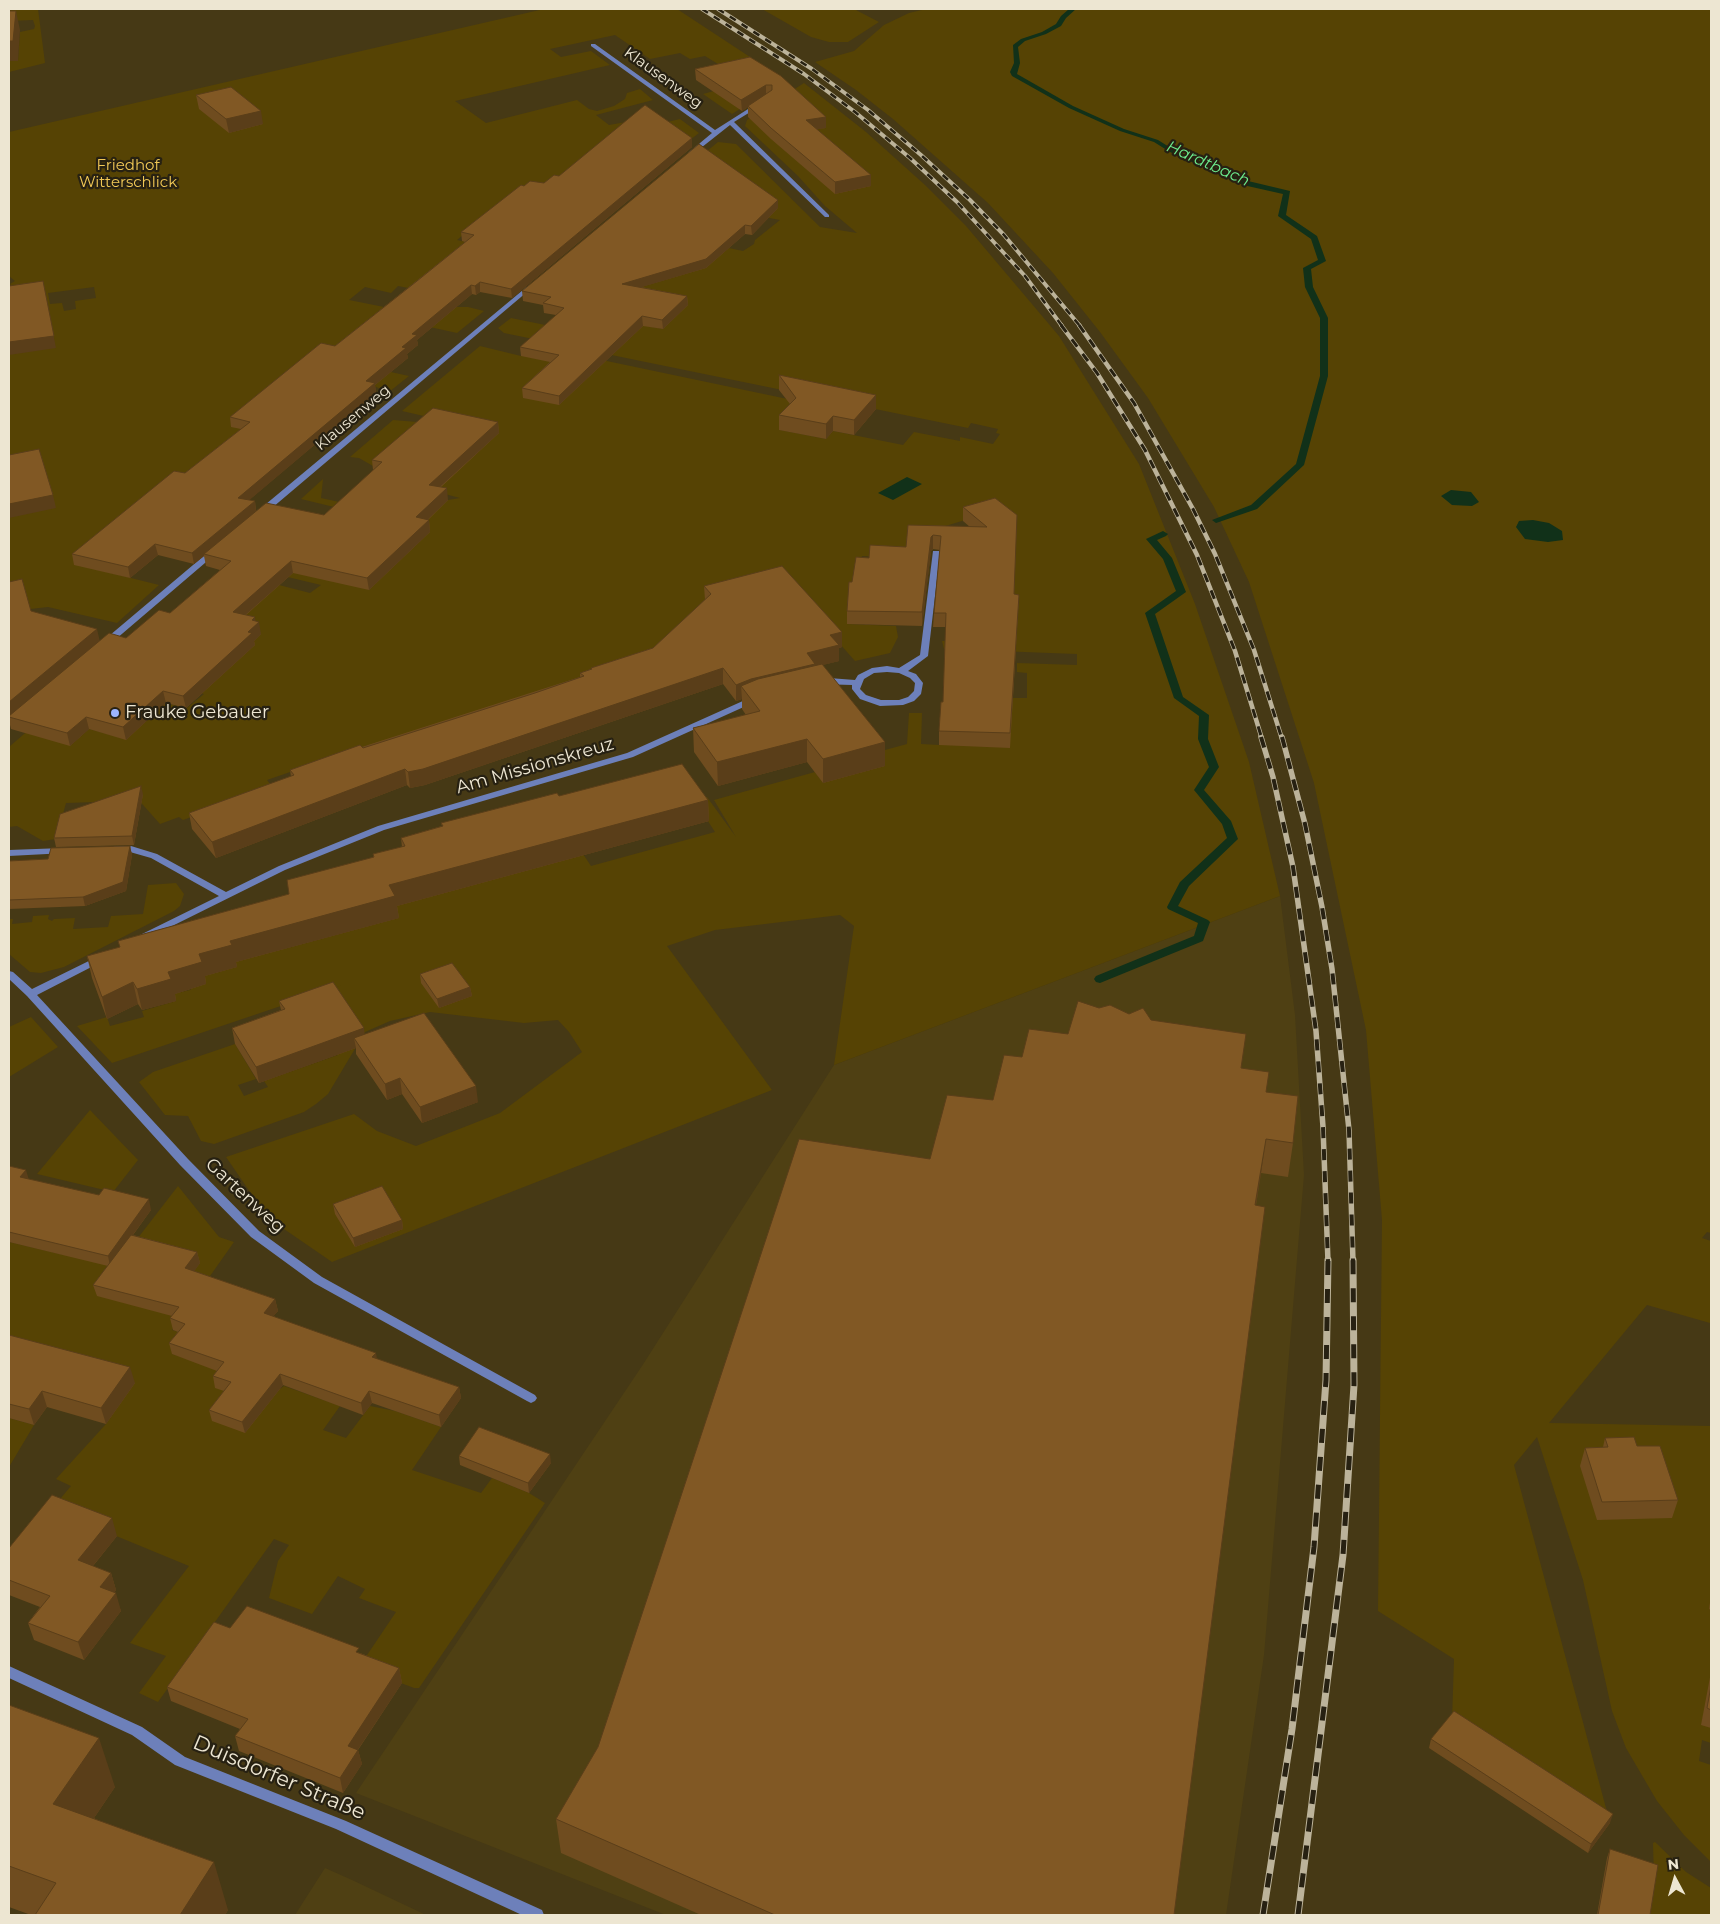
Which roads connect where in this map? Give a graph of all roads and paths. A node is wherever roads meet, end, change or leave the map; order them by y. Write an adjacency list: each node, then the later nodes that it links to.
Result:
1 (594, 45): 4 (street, Klausenweg)
2 (769, 98): 3 (street)
3 (730, 122): 4 (street); 6 (street)
4 (716, 133): 5 (street)
5 (686, 158)
6 (827, 216)
7 (535, 283): 8 (street, Klausenweg)
8 (257, 516)
9 (219, 548): 11 (street)
10 (936, 553): 12 (street)
11 (99, 649)
12 (902, 671): 13 (street); 13 (street)
13 (857, 683): 14 (street)
14 (810, 685)
15 (764, 696): 19 (street, Am Missionskreuz)
16 (109, 848): 19 (street)
17 (72, 850): 18 (street)
18 (9, 854)
19 (225, 895): 20 (street, Am Missionskreuz)
20 (137, 940)
21 (110, 954): 23 (street)
22 (9, 974): 23 (street, Gartenweg)
23 (31, 994): 24 (street, Gartenweg)
24 (531, 1398)
25 (9, 1672): 26 (street, Duisdorfer Straße)
26 (536, 1915)

